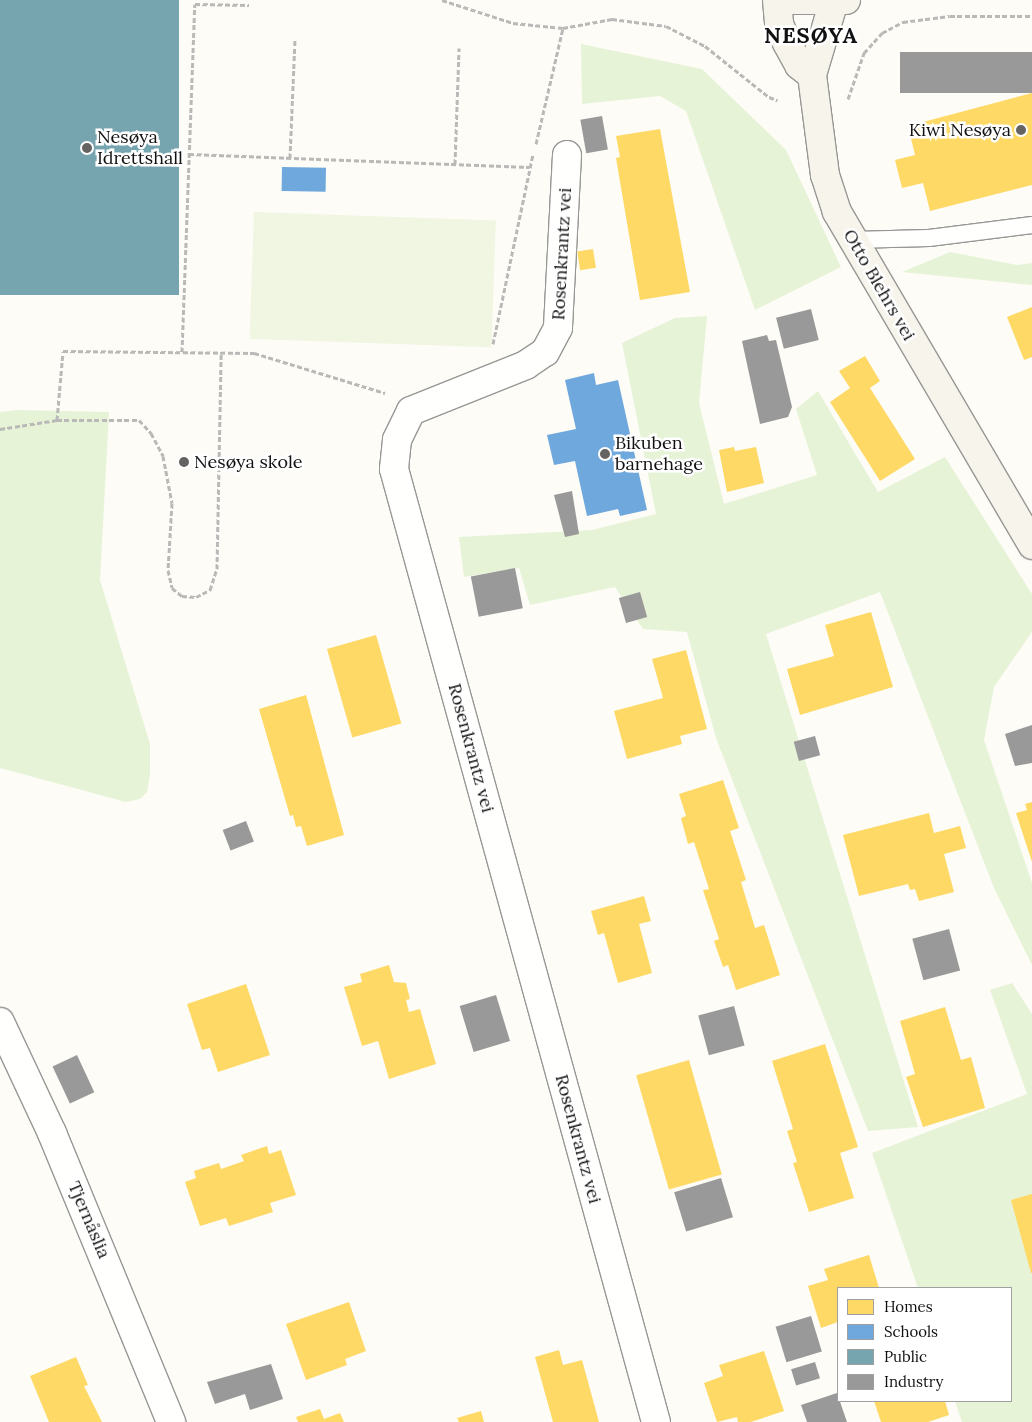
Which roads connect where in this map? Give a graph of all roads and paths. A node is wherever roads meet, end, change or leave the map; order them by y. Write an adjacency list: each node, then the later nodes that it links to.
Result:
1 (442, 0): 8 (path)
2 (777, 0): 11 (street)
3 (792, 0): 5 (street)
4 (846, 0): 5 (street)
5 (834, 1): 11 (street, Otto Blehrs vei)
6 (249, 5): 14 (path)
7 (1032, 16): 12 (path)
8 (563, 28): 13 (path); 18 (path)
9 (295, 40): 16 (path)
10 (459, 48): 17 (path)
11 (812, 76): 20 (street, Otto Blehrs vei)
12 (842, 99)
13 (777, 100)
14 (189, 154): 16 (path); 21 (path)
15 (567, 155): 23 (street, Rosenkrantz vei)
16 (290, 158): 17 (path)
17 (455, 165): 18 (path)
18 (530, 167): 23 (path)
19 (1032, 225): 20 (lane)
20 (852, 240): 27 (street, Otto Blehrs vei)
21 (182, 352): 22 (path); 25 (path)
22 (221, 353): 24 (path); 25 (path)
23 (485, 382): 24 (street, Rosenkrantz vei)
24 (411, 411): 30 (street, Rosenkrantz vei)
25 (57, 420): 26 (path)
26 (0, 429)
27 (1032, 545)
28 (0, 1022): 29 (street, Tjernåslia)
29 (171, 1422)
30 (656, 1422)

